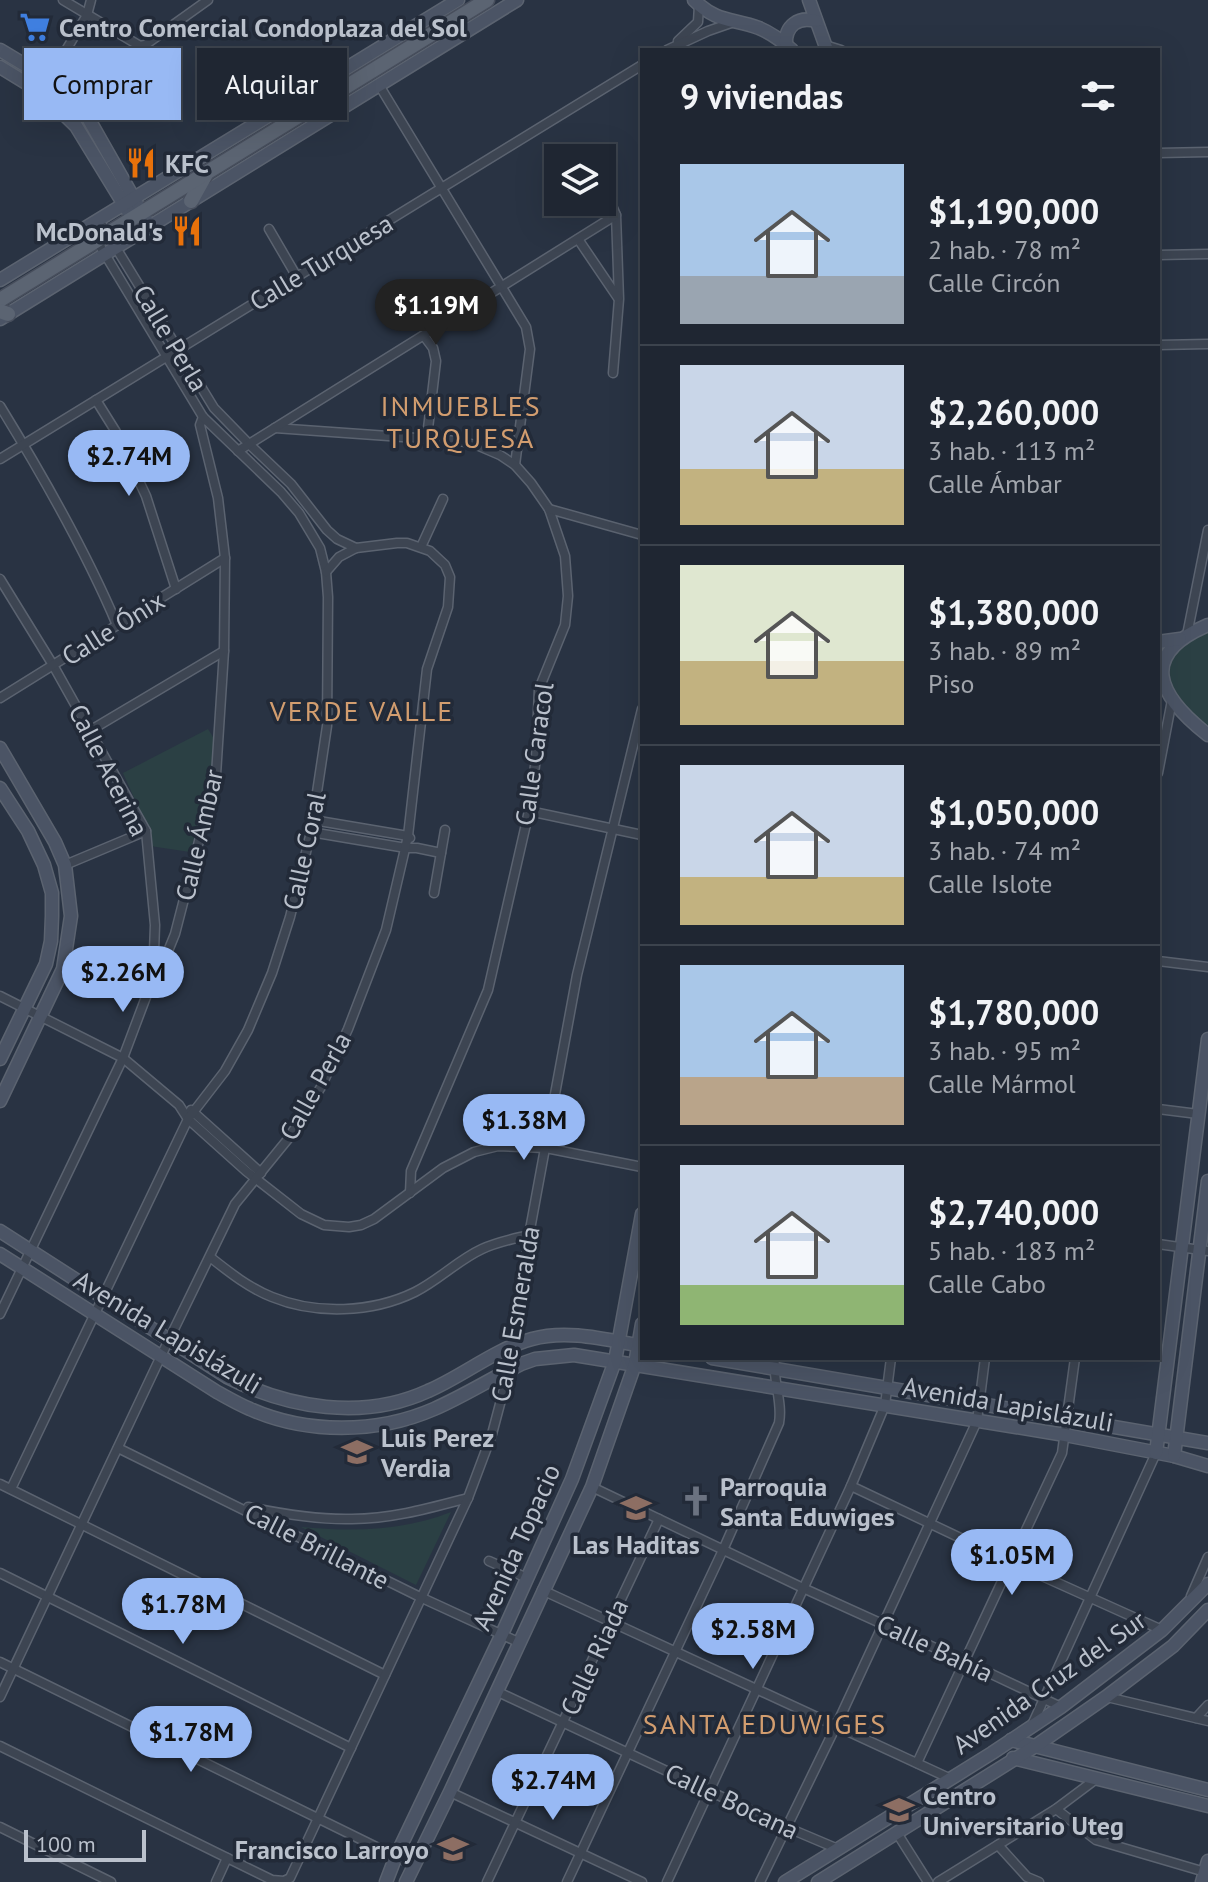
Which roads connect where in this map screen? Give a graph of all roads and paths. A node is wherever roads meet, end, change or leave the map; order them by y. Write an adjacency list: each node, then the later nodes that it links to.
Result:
1 (63, 0): 9 (street)
2 (91, 0): 9 (street)
3 (208, 0): 9 (street)
4 (458, 0): 29 (main road)
5 (487, 0): 27 (main road)
6 (517, 0): 22 (main road)
7 (809, 0): 10 (main road)
8 (696, 3): 11 (main road); 15 (street)
9 (87, 15): 14 (street)
10 (816, 21): 12 (main road); 13 (main road)
11 (731, 22): 12 (main road); 16 (street)
12 (789, 47)
13 (826, 47)
14 (68, 48)
15 (670, 48)
16 (672, 48)
17 (0, 50): 18 (main road)
18 (24, 64)
19 (640, 66): 28 (street, Calle Turquesa)
20 (0, 67): 21 (main road)
21 (24, 82)
22 (379, 85): 28 (street); 30 (main road)
23 (70, 120): 29 (main road)
24 (89, 120): 29 (main road)
25 (1208, 152): 26 (street)
26 (1160, 153)
27 (206, 173): 30 (main road); 32 (main road)
28 (442, 188): 42 (street, Calle Turquesa); 44 (street)
29 (129, 201): 32 (main road); 34 (main road)
30 (191, 201): 35 (main road)
31 (616, 215): 45 (street)
32 (138, 216): 35 (main road); 37 (main road)
33 (614, 216): 38 (street)
34 (94, 223): 37 (street, Calle Perla); 43 (main road)
35 (145, 229): 39 (main road)
36 (269, 229): 42 (street)
37 (102, 237): 39 (street, Calle Perla); 46 (main road)
38 (578, 239): 44 (street); 45 (street)
39 (111, 251): 47 (main road); 51 (street, Calle Perla); 52 (street, Calle Coral)
40 (1208, 254): 41 (street)
41 (1160, 255)
42 (297, 277): 51 (street, Calle Turquesa)
43 (0, 280)
44 (502, 286): 48 (street); 64 (street)
45 (619, 299): 53 (street)
46 (0, 300)
47 (3, 315)
48 (424, 336): 58 (street); 59 (street)
49 (1208, 344): 50 (street)
50 (1160, 345)
51 (178, 350): 52 (street, Calle Turquesa); 56 (street, Calle Perla)
52 (167, 356): 54 (street, Calle Turquesa); 57 (street, Calle Coral)
53 (613, 373)
54 (96, 400): 60 (street, Calle Turquesa); 76 (street)
55 (0, 406): 60 (street)
56 (214, 408): 57 (street); 61 (street, Calle Perla)
57 (203, 417): 62 (street, Calle Coral); 73 (street, Calle Ámbar)
58 (275, 428): 59 (street, Calle Caracol); 61 (street)
59 (427, 437): 64 (street, Calle Caracol)
60 (24, 444): 63 (street, Calle Turquesa); 77 (street)
61 (249, 444): 62 (street); 69 (street, Calle Perla)
62 (238, 451): 71 (street, Calle Coral)
63 (0, 459)
64 (515, 465): 66 (street, Calle Caracol)
65 (443, 499): 70 (street)
66 (549, 509): 68 (street); 91 (street, Calle Caracol)
67 (1208, 530): 79 (street)
68 (640, 534)
69 (337, 539): 71 (street); 72 (street, Calle Perla)
70 (421, 547): 72 (street); 98 (street, Calle Perla)
71 (320, 548): 74 (street, Calle Coral)
72 (356, 548): 74 (street)
73 (225, 558): 76 (street, Calle Ónix); 81 (street, Calle Ámbar)
74 (326, 572): 92 (street, Calle Coral)
75 (0, 579): 82 (street, Calle Acerina)
76 (176, 589): 77 (street, Calle Ónix)
77 (117, 625): 82 (street, Calle Ónix)
78 (1208, 625): 79 (main road)
79 (1185, 637): 80 (main road); 83 (main road)
80 (1160, 642)
81 (224, 651): 86 (street); 106 (street, Calle Ámbar)
82 (53, 665): 84 (street, Calle Ónix); 86 (street, Calle Acerina)
83 (1166, 692): 87 (main road); 89 (street)
84 (0, 698)
85 (640, 717): 93 (street, Calle Esmeralda)
86 (91, 730): 95 (street, Calle Acerina)
87 (1208, 735)
88 (0, 748): 102 (main road)
89 (1160, 753)
90 (0, 788): 108 (main road)
91 (529, 811): 93 (street); 121 (street, Calle Caracol)
92 (313, 820): 96 (street, Calle Coral); 98 (street)
93 (613, 829): 97 (street); 117 (street, Calle Esmeralda)
94 (445, 830): 101 (street)
95 (146, 831): 102 (street); 106 (street, Calle Acerina)
96 (311, 832): 99 (street); 116 (street, Calle Coral)
97 (640, 835)
98 (408, 836): 99 (street, Calle Perla); 100 (street)
99 (406, 848): 100 (street); 119 (street, Calle Perla)
100 (417, 848): 101 (street)
101 (441, 853): 103 (street)
102 (65, 865): 109 (main road)
103 (434, 893)
104 (1160, 961): 105 (street)
105 (1208, 967)
106 (152, 981): 111 (street, Calle Ámbar)
107 (0, 996): 108 (street)
108 (24, 1008): 109 (street); 112 (main road)
109 (40, 1016): 111 (street); 113 (main road)
110 (1208, 1039): 115 (main road)
111 (123, 1058): 116 (street); 127 (street, Calle Ámbar)
112 (0, 1059)
113 (0, 1101)
114 (1160, 1109): 115 (street)
115 (1198, 1114): 126 (main road)
116 (191, 1115): 119 (street); 132 (street, Calle Coral)
117 (546, 1148): 118 (street); 121 (street); 124 (street, Calle Esmeralda)
118 (640, 1167)
119 (258, 1176): 121 (street); 130 (street, Calle Perla)
120 (1208, 1181): 128 (main road)
121 (410, 1193)
122 (640, 1225): 136 (main road, Avenida Topacio)
123 (0, 1231): 127 (main road, Avenida Lapislázuli)
124 (529, 1235): 130 (street); 138 (street, Calle Esmeralda)
125 (1160, 1244): 126 (street)
126 (1181, 1247): 128 (street); 154 (main road)
127 (30, 1250): 131 (street, Calle Ámbar); 132 (main road, Avenida Lapislázuli)
128 (1204, 1250): 156 (main road)
129 (0, 1254): 131 (main road, Avenida Lapislázuli)
130 (210, 1257): 135 (street, Calle Perla)
131 (22, 1268): 133 (main road, Avenida Lapislázuli); 134 (street, Calle Ámbar)
132 (102, 1296): 133 (street, Calle Coral); 135 (main road, Avenida Lapislázuli)
133 (94, 1313): 139 (main road, Avenida Lapislázuli); 165 (street, Calle Coral)
134 (0, 1314)
135 (169, 1340): 138 (main road, Avenida Lapislázuli); 139 (street, Calle Perla)
136 (619, 1342): 137 (main road, Avenida Lapislázuli); 138 (main road, Avenida Lapislázuli); 144 (main road, Avenida Topacio)
137 (640, 1345): 145 (main road, Avenida Topacio)
138 (513, 1346): 147 (street, Calle Esmeralda)
139 (161, 1356): 147 (main road, Avenida Lapislázuli); 158 (street, Calle Perla)
140 (733, 1360): 146 (main road, Avenida Lapislázuli)
141 (891, 1360): 148 (street)
142 (985, 1360): 150 (street)
143 (1075, 1360): 152 (street)
144 (615, 1361): 145 (main road, Avenida Lapislázuli); 147 (main road, Avenida Lapislázuli); 176 (main road, Avenida Topacio)
145 (635, 1364): 149 (main road, Avenida Lapislázuli); 164 (main road, Avenida Topacio)
146 (774, 1364): 148 (main road, Avenida Lapislázuli); 149 (street)
147 (509, 1370): 166 (street, Calle Esmeralda)
148 (887, 1387): 150 (main road, Avenida Lapislázuli); 151 (street)
149 (776, 1389): 151 (main road, Avenida Lapislázuli); 171 (street)
150 (980, 1404): 152 (main road, Avenida Lapislázuli); 153 (street)
151 (885, 1405): 153 (main road, Avenida Lapislázuli); 163 (street)
152 (1068, 1418): 154 (main road, Avenida Lapislázuli); 155 (street)
153 (977, 1421): 155 (main road, Avenida Lapislázuli); 169 (street)
154 (1158, 1434): 156 (main road, Avenida Lapislázuli); 159 (main road)
155 (1065, 1435): 159 (main road, Avenida Lapislázuli); 174 (street)
156 (1177, 1437): 157 (main road, Avenida Lapislázuli); 160 (main road)
157 (1208, 1443)
158 (118, 1448): 167 (street, Calle Brillante); 170 (street, Calle Perla)
159 (1156, 1453): 160 (main road, Avenida Lapislázuli); 182 (street)
160 (1174, 1456): 161 (main road, Avenida Lapislázuli)
161 (1208, 1466)
162 (0, 1484): 165 (street)
163 (851, 1486): 169 (street); 178 (street)
164 (592, 1487): 168 (street, Calle Bahía); 179 (main road, Avenida Topacio)
165 (11, 1489): 170 (street)
166 (468, 1498): 167 (street); 181 (street, Calle Esmeralda)
167 (235, 1505): 181 (street, Calle Brillante)
168 (659, 1519): 171 (street, Calle Bahía); 185 (street, Calle Riada)
169 (931, 1523): 174 (street); 186 (street)
170 (82, 1524): 180 (street, Calle Perla); 194 (street)
171 (723, 1550): 178 (street, Calle Bahía); 190 (street)
172 (1208, 1557): 183 (street)
173 (489, 1561): 176 (street)
174 (1011, 1562): 182 (street); 191 (street)
175 (0, 1573): 180 (street)
176 (527, 1578): 188 (main road, Avenida Topacio)
177 (1208, 1584): 183 (main road, Avenida Cruz del Sur)
178 (803, 1588): 186 (street, Calle Bahía); 195 (street)
179 (542, 1590): 185 (street); 189 (main road, Avenida Topacio)
180 (47, 1597): 193 (street, Calle Perla); 210 (street)
181 (420, 1597): 188 (street, Calle Brillante); 194 (street, Calle Esmeralda)
182 (1091, 1599): 187 (street); 199 (street)
183 (1189, 1604): 187 (main road, Avenida Cruz del Sur)
184 (1208, 1610): 198 (main road, Avenida Cruz del Sur)
185 (611, 1622): 190 (street); 204 (street, Calle Riada)
186 (883, 1624): 191 (street, Calle Bahía); 205 (street)
187 (1162, 1630): 201 (main road, Avenida Cruz del Sur)
188 (502, 1634): 189 (street, Calle Brillante); 230 (main road, Avenida Topacio)
189 (518, 1642): 196 (main road, Avenida Topacio)
190 (675, 1652): 195 (street); 211 (street)
191 (964, 1661): 199 (street, Calle Bahía); 214 (street)
192 (0, 1662): 193 (street)
193 (14, 1668): 197 (street, Calle Perla); 222 (street)
194 (385, 1675): 210 (street, Calle Esmeralda)
195 (756, 1690): 205 (street); 218 (street)
196 (496, 1691): 204 (street, Calle Bocana); 219 (main road, Avenida Topacio)
197 (0, 1697)
198 (1106, 1697): 202 (street); 209 (main road, Avenida Cruz del Sur)
199 (1045, 1699): 201 (street, Calle Bahía); 206 (street)
200 (1208, 1705): 202 (street)
201 (1061, 1707): 206 (main road, Avenida Cruz del Sur)
202 (1196, 1718): 203 (street)
203 (1208, 1721)
204 (563, 1722): 211 (street, Calle Bocana); 223 (street, Calle Riada)
205 (836, 1726): 214 (street); 225 (street)
206 (1032, 1726): 207 (main road, Avenida Cruz del Sur)
207 (1011, 1740): 209 (main road); 212 (main road, Avenida Cruz del Sur)
208 (0, 1746): 231 (street)
209 (1034, 1747): 213 (main road, Avenida Cruz del Sur); 217 (main road)
210 (351, 1748): 222 (street, Calle Esmeralda)
211 (628, 1753): 218 (street, Calle Bocana); 229 (street)
212 (992, 1753): 213 (main road); 216 (main road, Avenida Cruz del Sur)
213 (1015, 1759): 215 (main road); 226 (main road, Avenida Cruz del Sur)
214 (917, 1763): 216 (street)
215 (1097, 1778): 220 (main road); 221 (street)
216 (951, 1779): 228 (main road, Avenida Cruz del Sur)
217 (1208, 1790)
218 (710, 1791): 225 (street, Calle Bocana); 242 (street)
219 (450, 1792): 223 (street); 232 (main road, Avenida Topacio)
220 (1208, 1806)
221 (1056, 1809): 227 (street); 233 (street)
222 (318, 1818): 230 (street); 234 (street, Calle Esmeralda)
223 (515, 1823): 229 (street); 239 (street, Calle Riada)
224 (0, 1827): 235 (street)
225 (786, 1827): 228 (street, Calle Bocana); 243 (street)
226 (897, 1833): 245 (main road, Avenida Cruz del Sur); 246 (street)
227 (998, 1845): 247 (street); 248 (street)
228 (838, 1849): 244 (main road, Avenida Cruz del Sur)
229 (581, 1853): 240 (street); 241 (street)
230 (396, 1856): 232 (street); 237 (main road, Avenida Topacio)
231 (227, 1858): 234 (street); 236 (street)
232 (413, 1865): 238 (main road, Avenida Topacio)
233 (1205, 1872)
234 (284, 1881)
235 (111, 1882)
236 (216, 1882)
237 (386, 1882)
238 (406, 1882)
239 (487, 1882)
240 (567, 1882)
241 (642, 1882)
242 (667, 1882)
243 (760, 1882)
244 (785, 1882)
245 (818, 1882)
246 (928, 1882)
247 (938, 1882)
248 (1039, 1882)

